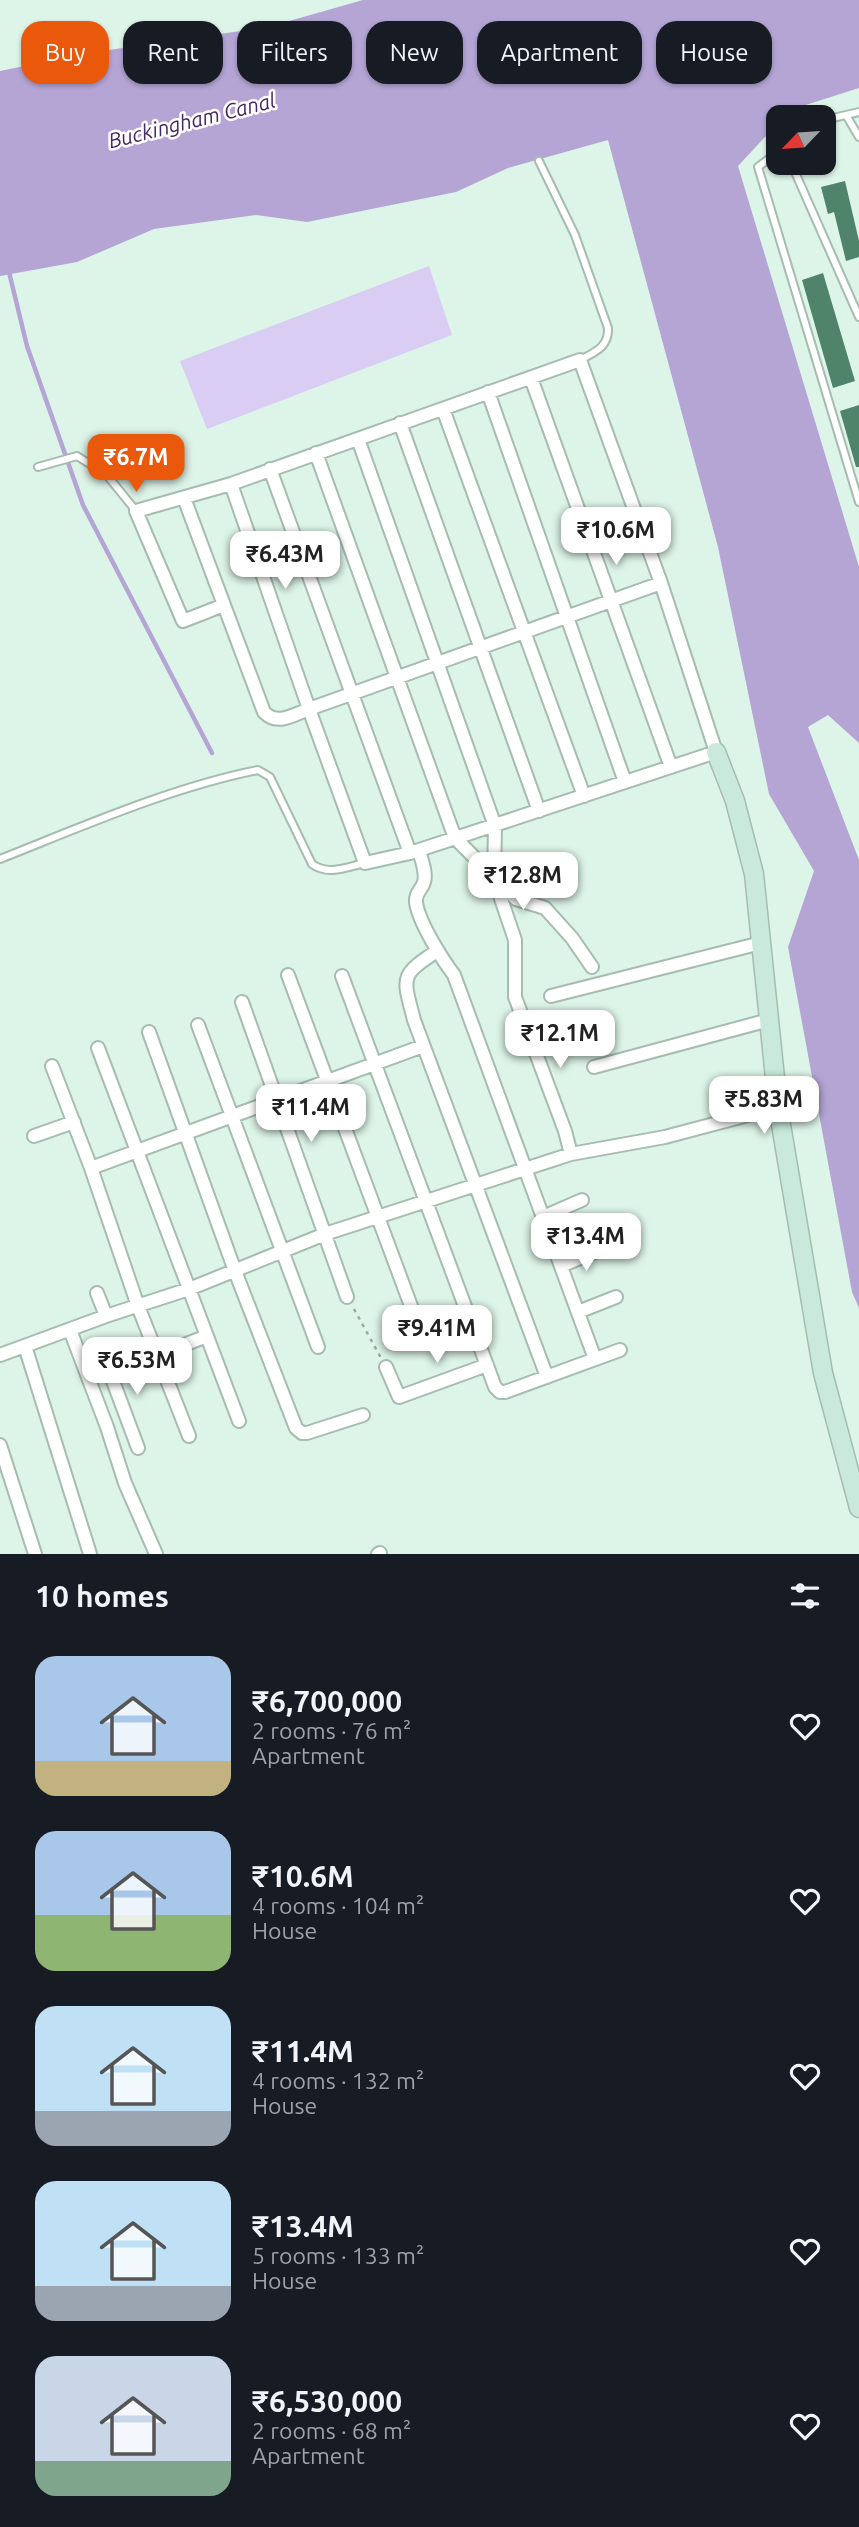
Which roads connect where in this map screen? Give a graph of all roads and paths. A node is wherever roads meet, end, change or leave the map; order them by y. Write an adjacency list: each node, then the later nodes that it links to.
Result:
1 (859, 112): 2 (lane)
2 (846, 115): 3 (lane); 4 (lane)
3 (836, 117)
4 (859, 137)
5 (766, 161): 20 (lane)
6 (539, 162): 9 (lane)
7 (796, 175): 8 (lane)
8 (859, 317)
9 (580, 360): 10 (street); 22 (street)
10 (531, 378): 11 (street); 23 (street)
11 (488, 392): 12 (street); 25 (street)
12 (443, 409): 13 (street); 26 (street)
13 (400, 423): 14 (street); 27 (street)
14 (358, 439): 15 (street); 28 (street)
15 (316, 453): 17 (street); 29 (street)
16 (38, 467): 21 (lane)
17 (270, 469): 18 (street); 30 (street)
18 (230, 484): 19 (street); 31 (street)
19 (184, 498): 21 (street); 24 (street)
20 (859, 502)
21 (136, 511): 24 (street)
22 (661, 583): 23 (street); 32 (street)
23 (611, 601): 25 (street); 33 (street)
24 (224, 606): 31 (street)
25 (568, 616): 26 (street); 34 (street)
26 (525, 632): 27 (street); 35 (street)
27 (481, 648): 28 (street); 36 (street)
28 (436, 663): 29 (street); 37 (street)
29 (397, 678): 30 (street); 38 (street)
30 (352, 694): 31 (street); 39 (street)
31 (309, 709): 41 (street)
32 (716, 752): 33 (street); 43 (street)
33 (671, 766): 34 (street)
34 (625, 782): 35 (street)
35 (584, 796): 36 (street)
36 (539, 811): 37 (street)
37 (495, 826): 38 (street); 42 (street)
38 (455, 838): 39 (street); 42 (street)
39 (414, 851): 41 (street); 44 (street)
40 (0, 859): 41 (lane)
41 (365, 863)
42 (494, 878): 45 (street); 66 (street)
43 (761, 943): 48 (street); 50 (street)
44 (437, 951): 53 (street); 68 (street)
45 (592, 967)
46 (288, 975): 58 (street)
47 (342, 976): 55 (street)
48 (551, 996)
49 (242, 1002): 59 (street)
50 (769, 1020): 57 (street); 60 (street)
51 (198, 1025): 61 (street)
52 (149, 1032): 63 (street)
53 (423, 1046): 55 (street); 69 (street)
54 (99, 1048): 65 (street)
55 (374, 1064): 58 (street); 71 (street)
56 (52, 1066): 62 (street)
57 (594, 1067)
58 (327, 1082): 59 (street); 72 (street)
59 (279, 1099): 61 (street); 74 (street)
60 (778, 1107): 66 (street); 106 (street)
61 (231, 1117): 63 (street); 76 (street)
62 (74, 1122): 64 (street); 67 (street)
63 (184, 1134): 65 (street); 78 (street)
64 (34, 1136)
65 (137, 1151): 67 (street); 79 (street)
66 (571, 1154): 68 (street)
67 (91, 1168): 83 (street)
68 (525, 1169): 69 (street); 73 (street)
69 (475, 1185): 71 (street); 97 (street)
70 (582, 1200): 73 (street)
71 (424, 1201): 72 (street); 95 (street)
72 (376, 1217): 74 (street); 85 (street)
73 (543, 1217): 77 (street)
74 (325, 1234): 76 (street); 81 (street)
75 (600, 1250): 77 (street)
76 (282, 1253): 78 (street); 90 (street)
77 (561, 1266): 84 (street)
78 (235, 1271): 79 (street); 98 (street)
79 (189, 1289): 83 (street); 88 (street)
80 (97, 1293): 86 (street)
81 (347, 1297): 96 (path)
82 (616, 1297): 84 (street)
83 (138, 1306): 86 (street); 93 (street)
84 (578, 1312): 94 (street)
85 (414, 1314)
86 (106, 1316): 87 (street)
87 (70, 1330): 89 (street); 101 (street)
88 (207, 1336): 93 (street); 100 (street)
89 (25, 1346): 92 (street); 108 (street)
90 (318, 1347)
91 (620, 1350): 94 (street)
92 (0, 1355)
93 (156, 1356): 99 (street); 102 (street)
94 (595, 1359): 97 (street)
95 (487, 1365): 96 (street); 97 (street)
96 (386, 1367)
97 (547, 1377)
98 (363, 1415)
99 (128, 1419): 101 (street); 104 (street)
100 (239, 1421)
101 (107, 1427): 109 (street)
102 (189, 1436)
103 (0, 1445): 105 (street)
104 (138, 1448)
105 (3, 1462): 107 (street)
106 (859, 1508)
107 (35, 1554)
108 (90, 1554)
109 (156, 1554)

